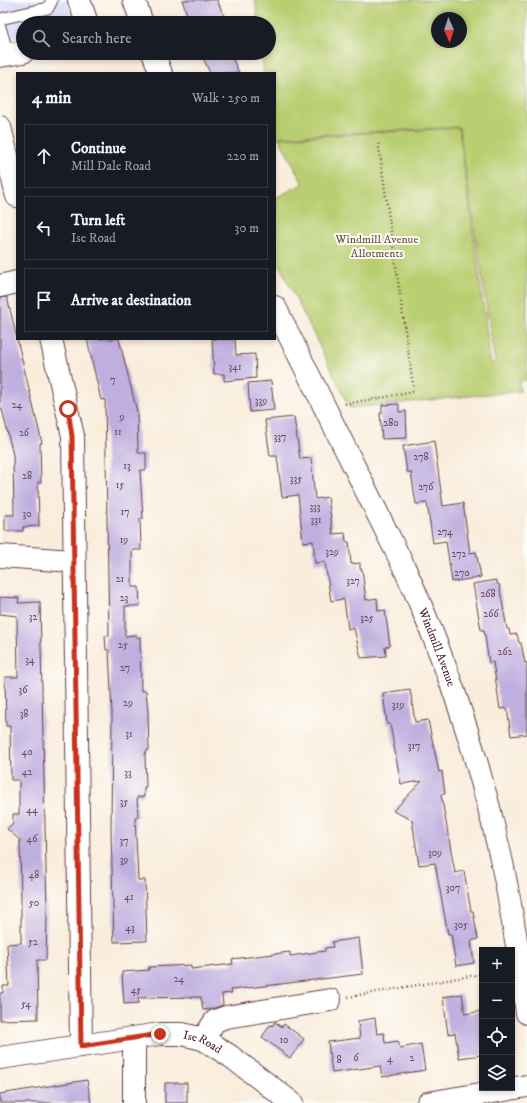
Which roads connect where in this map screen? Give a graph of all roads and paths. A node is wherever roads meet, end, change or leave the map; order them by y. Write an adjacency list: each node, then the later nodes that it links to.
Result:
1 (52, 0): 6 (lane)
2 (79, 0): 4 (street)
3 (134, 0): 5 (street)
4 (85, 16)
5 (140, 16)
6 (0, 19)
7 (0, 27): 8 (lane)
8 (10, 54)
9 (156, 60): 10 (street)
10 (161, 72)
11 (0, 127): 13 (street)
12 (378, 141): 18 (path)
13 (16, 192)
14 (16, 282): 15 (street)
15 (0, 286)
16 (276, 309): 18 (street, Windmill Avenue)
17 (51, 340): 20 (street)
18 (324, 407): 21 (street, Windmill Avenue)
19 (0, 556): 20 (street)
20 (73, 561): 27 (street)
21 (523, 960): 24 (street, Windmill Avenue)
22 (479, 975): 23 (path)
23 (330, 1000): 26 (street)
24 (527, 1013)
25 (134, 1038): 26 (street, Ise Road); 27 (street, Ise Road); 30 (street)
26 (203, 1039): 31 (street, Ise Road)
27 (81, 1046): 28 (street, Ise Road)
28 (0, 1058)
29 (527, 1086): 32 (street)
30 (134, 1103)
31 (292, 1103)
32 (428, 1103)

